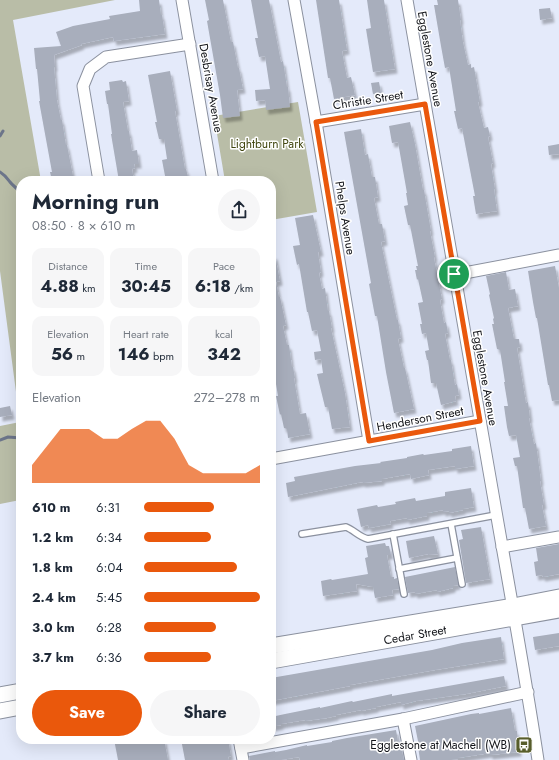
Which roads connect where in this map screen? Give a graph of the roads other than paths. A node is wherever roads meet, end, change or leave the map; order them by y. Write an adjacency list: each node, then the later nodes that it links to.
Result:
1 (182, 0): 4 (street, Desbrisay Avenue)
2 (294, 0): 6 (street, Phelps Avenue)
3 (407, 0): 5 (street, Egglestone Avenue)
4 (190, 44): 7 (street); 8 (street, Desbrisay Avenue)
5 (425, 104): 6 (street, Christie Street); 10 (street, Egglestone Avenue)
6 (316, 122): 12 (street, Phelps Avenue)
7 (98, 176)
8 (212, 176)
9 (559, 255): 10 (street)
10 (454, 274): 11 (street, Egglestone Avenue)
11 (480, 421): 12 (street, Henderson Street); 14 (street, Egglestone Avenue)
12 (369, 441): 13 (street, Henderson Street)
13 (276, 458)
14 (496, 516): 15 (lane); 19 (street, Egglestone Avenue)
15 (451, 524): 17 (lane); 20 (lane)
16 (302, 534): 17 (lane)
17 (393, 534): 21 (lane)
18 (559, 537): 19 (street)
19 (502, 547): 26 (street, Egglestone Avenue)
20 (457, 558): 21 (lane); 22 (lane)
21 (399, 569): 23 (lane)
22 (462, 584)
23 (404, 594)
24 (559, 597): 26 (main road, Cedar Street)
25 (559, 610): 26 (main road, Cedar Street)
26 (514, 612): 27 (main road, Cedar Street); 28 (main road, Cedar Street); 30 (street, Egglestone Avenue)
27 (276, 645)
28 (276, 660)
29 (16, 692): 31 (main road)
30 (528, 692): 34 (street); 39 (street, Egglestone Avenue)
31 (0, 696)
32 (16, 708): 33 (main road)
33 (0, 711)
34 (403, 719): 35 (street); 38 (street)
35 (276, 738)
36 (240, 744): 37 (street)
37 (243, 760)
38 (411, 760)
39 (538, 760)

